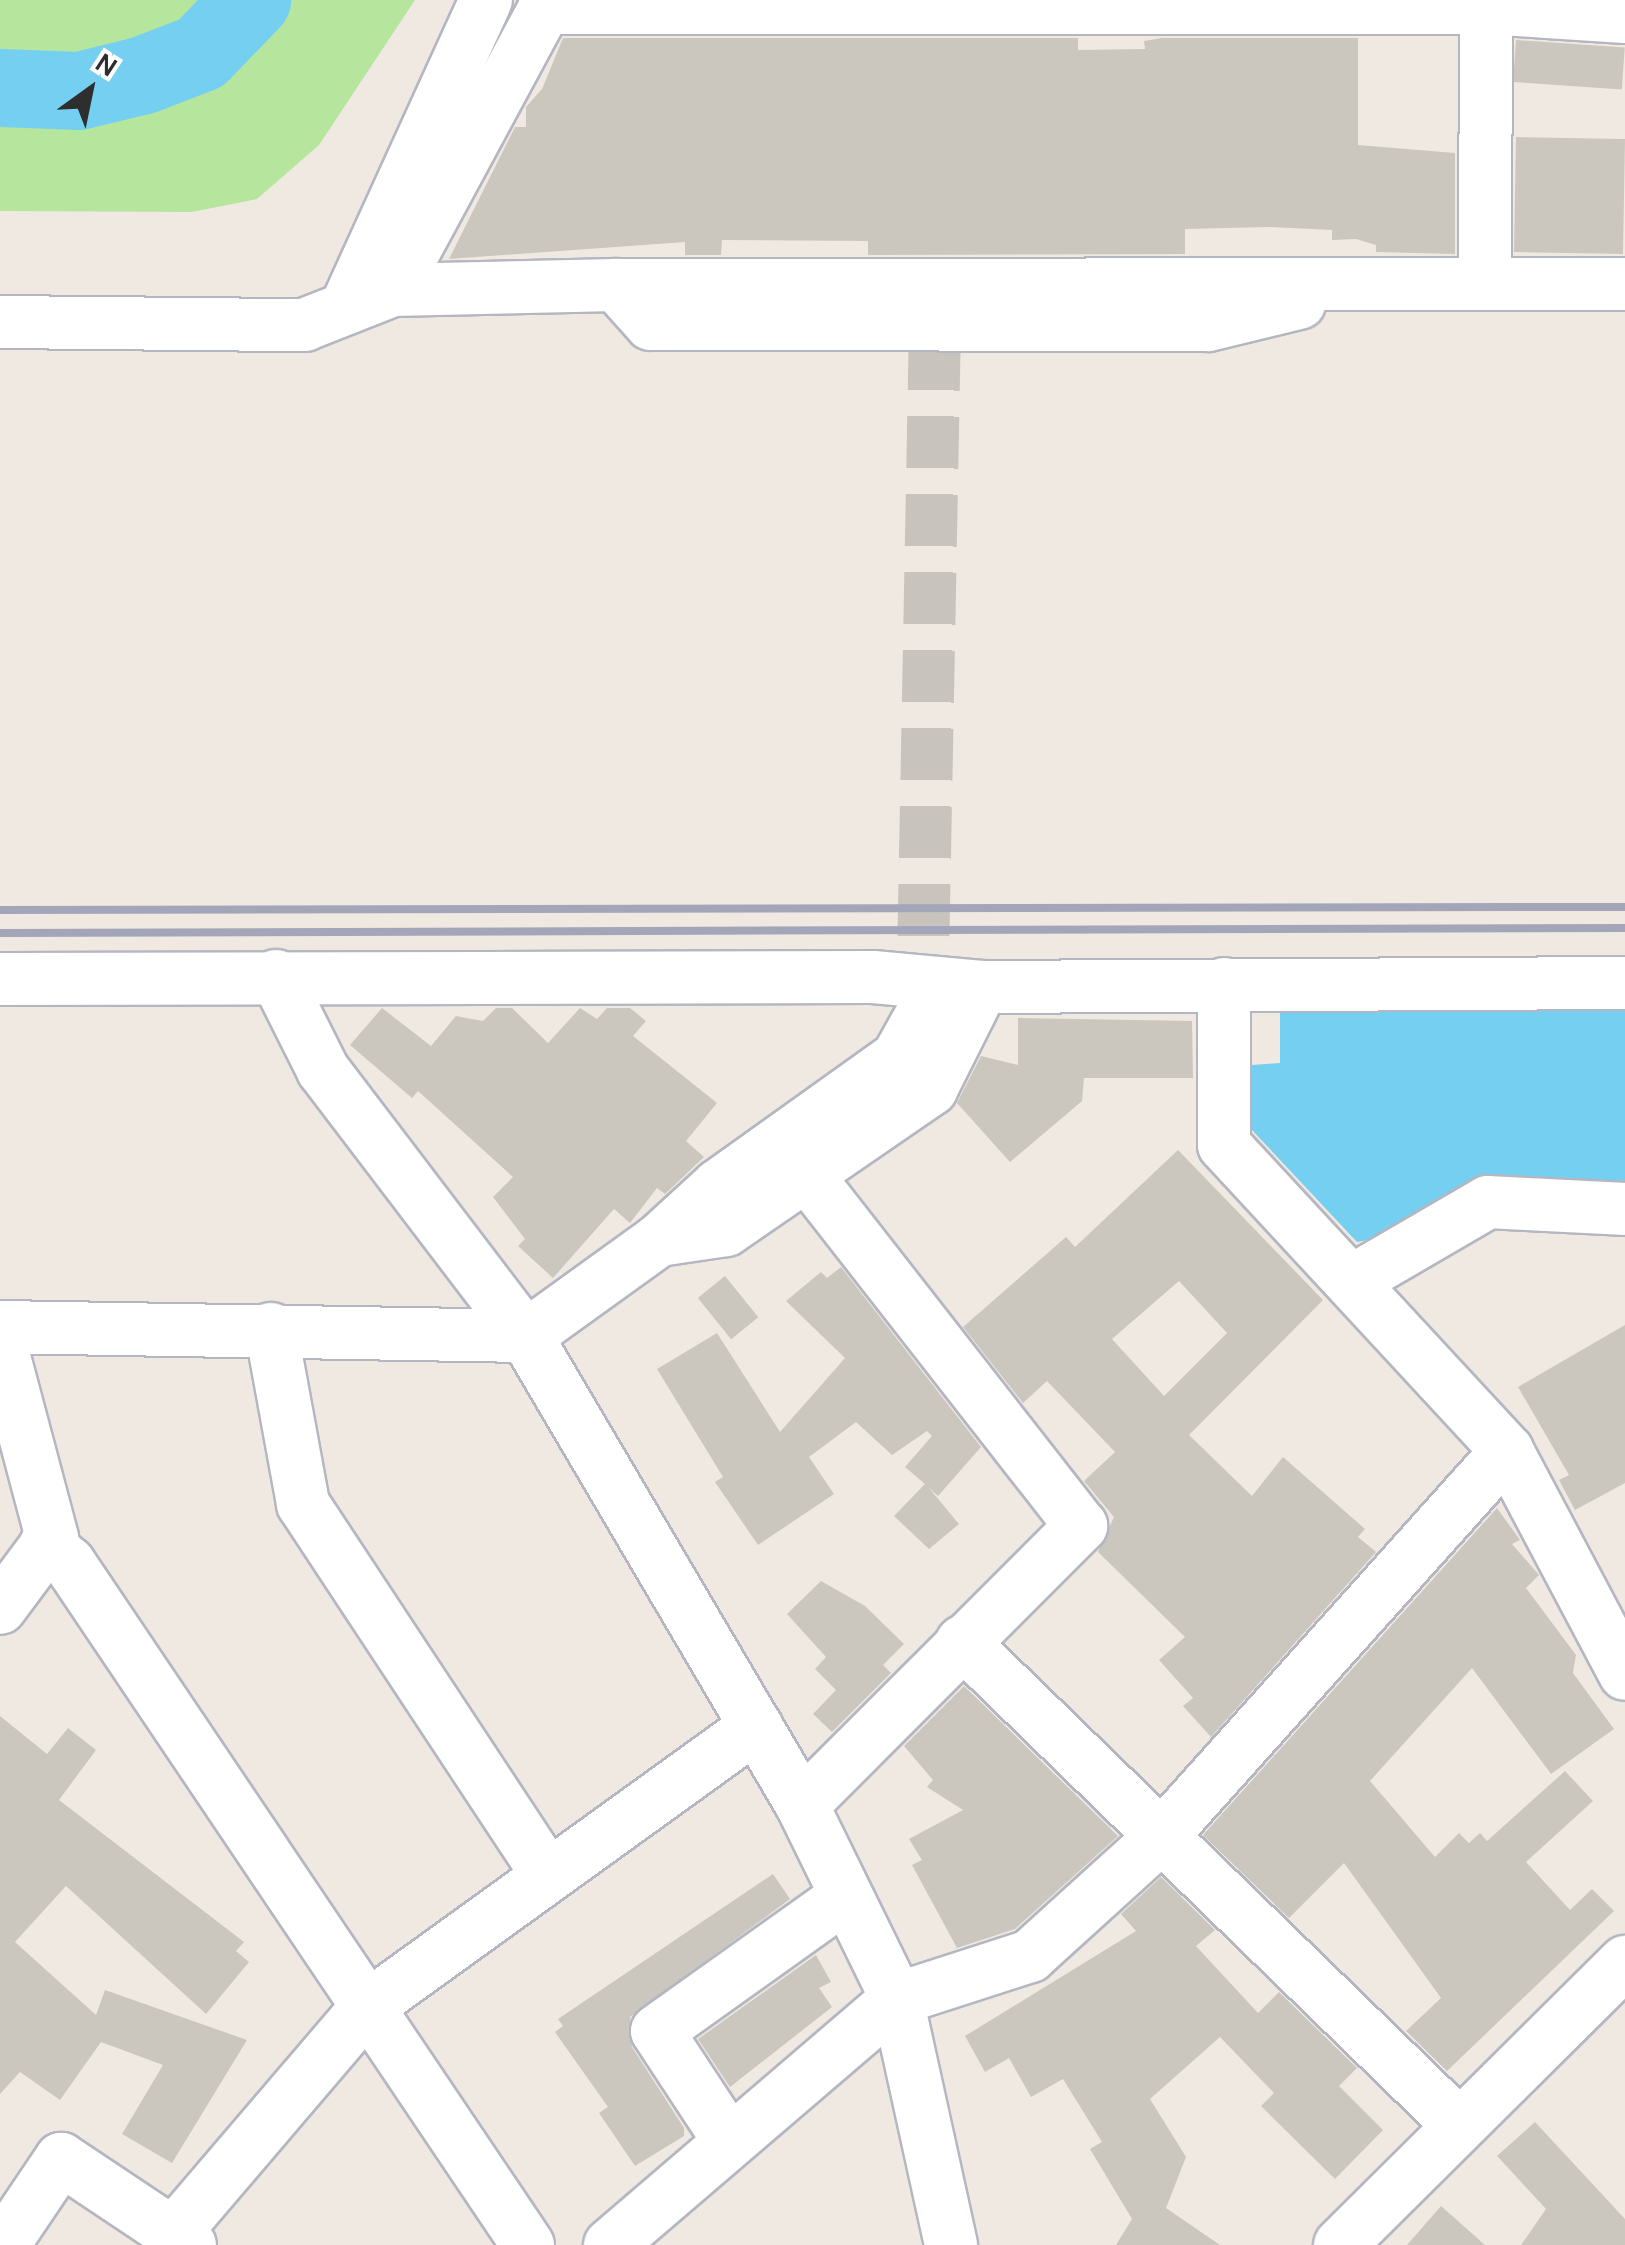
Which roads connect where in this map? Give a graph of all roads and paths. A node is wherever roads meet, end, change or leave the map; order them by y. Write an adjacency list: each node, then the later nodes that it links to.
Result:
1 (486, 0): 7 (street)
2 (546, 4): 3 (street); 7 (street)
3 (1486, 4): 4 (street); 5 (street)
4 (1625, 17)
5 (1485, 282): 6 (street); 7 (street)
6 (1625, 284)
7 (370, 298): 8 (street)
8 (0, 322)
9 (276, 976): 10 (street); 13 (street); 21 (street)
10 (0, 978)
11 (1625, 983): 12 (street)
12 (1224, 984): 13 (street); 18 (street)
13 (982, 987): 15 (street)
14 (922, 1014): 17 (street)
15 (806, 1175): 17 (street); 27 (street)
16 (1625, 1209): 18 (street)
17 (660, 1240): 21 (street)
18 (1354, 1280): 23 (street)
19 (0, 1327): 20 (street)
20 (271, 1328): 21 (street); 32 (street)
21 (526, 1336): 29 (street)
22 (0, 1342): 24 (street)
23 (1508, 1451): 25 (street); 31 (street)
24 (46, 1544): 26 (street); 36 (street)
25 (1609, 1604): 28 (street)
26 (0, 1608)
27 (962, 1642): 30 (street); 31 (street)
28 (1625, 1674)
29 (756, 1726): 30 (street); 32 (street)
30 (802, 1805): 33 (street)
31 (1160, 1838): 35 (street); 37 (street)
32 (547, 1874): 36 (street)
33 (846, 1896): 35 (street); 38 (street)
34 (1625, 1962): 37 (street)
35 (896, 1999): 38 (street); 40 (street)
36 (367, 2007): 39 (street); 42 (street)
37 (1459, 2125): 44 (street)
38 (728, 2139): 43 (street)
39 (181, 2239): 41 (street)
40 (946, 2243)
41 (4, 2245)
42 (528, 2245)
43 (610, 2245)
44 (1340, 2245)

